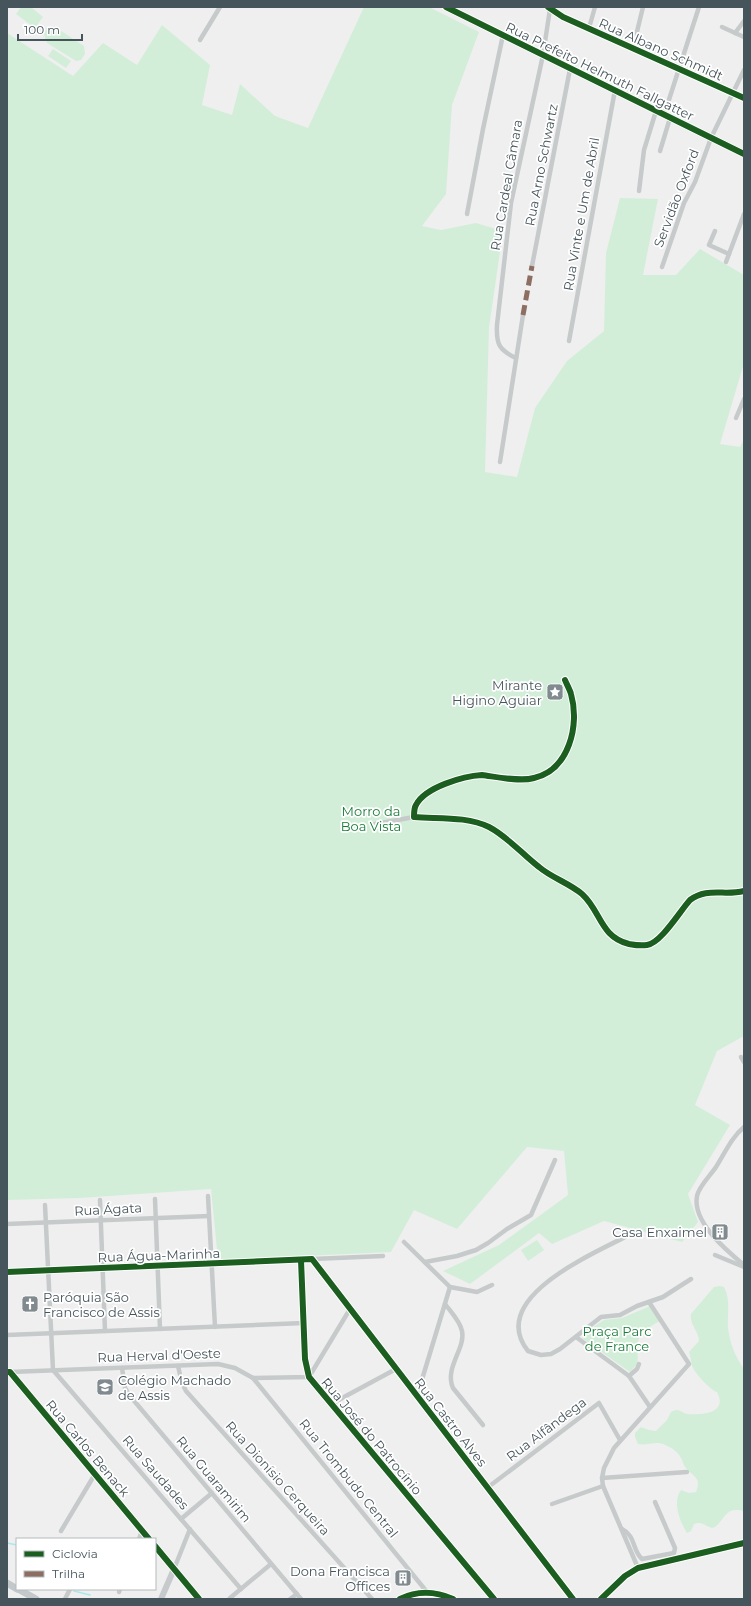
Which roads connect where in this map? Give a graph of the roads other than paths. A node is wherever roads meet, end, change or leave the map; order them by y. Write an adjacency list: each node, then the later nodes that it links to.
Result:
1 (220, 7): 14 (street)
2 (446, 7): 7 (main road, Rua Prefeito Helmuth Fallgatter)
3 (595, 7): 10 (street)
4 (643, 7): 15 (street)
5 (699, 7): 18 (street)
6 (550, 8): 10 (main road, Rua Albano Schmidt); 16 (street, Rua Cardeal Câmara)
7 (457, 9): 12 (main road, Rua Prefeito Helmuth Fallgatter)
8 (744, 21): 11 (street)
9 (722, 27): 11 (street)
10 (589, 28): 15 (main road, Rua Albano Schmidt)
11 (735, 33): 13 (street)
12 (503, 35): 16 (main road, Rua Prefeito Helmuth Fallgatter); 29 (street)
13 (744, 37)
14 (200, 40)
15 (633, 48): 18 (main road, Rua Albano Schmidt)
16 (543, 55): 17 (main road, Rua Prefeito Helmuth Fallgatter); 38 (street, Rua Cardeal Câmara)
17 (570, 69): 20 (main road, Rua Prefeito Helmuth Fallgatter); 34 (street, Rua Arno Schwartz)
18 (679, 69): 21 (main road, Rua Albano Schmidt); 24 (street)
19 (744, 70): 21 (street, Servidão Oxford)
20 (615, 90): 23 (main road, Rua Prefeito Helmuth Fallgatter); 37 (street, Rua Vinte e Um de Abril)
21 (733, 94): 22 (main road, Rua Albano Schmidt); 25 (street, Servidão Oxford)
22 (744, 98)
23 (656, 111): 24 (main road, Rua Prefeito Helmuth Fallgatter); 28 (street)
24 (667, 116): 25 (main road, Rua Prefeito Helmuth Fallgatter); 26 (street)
25 (711, 138): 27 (main road, Rua Prefeito Helmuth Fallgatter); 35 (street, Servidão Oxford)
26 (660, 151)
27 (744, 154)
28 (639, 191)
29 (467, 214)
30 (744, 214): 32 (street)
31 (715, 230): 32 (street)
32 (729, 254): 33 (street)
33 (726, 262)
34 (532, 266)
35 (662, 267)
36 (523, 315): 38 (street)
37 (569, 341)
38 (516, 358): 41 (street)
39 (744, 399): 40 (street)
40 (736, 418)
41 (500, 462)
42 (565, 680): 43 (street)
43 (414, 817): 44 (street); 45 (street)
44 (375, 824)
45 (744, 891)
46 (744, 1127): 66 (street)
47 (556, 1160): 63 (street)
48 (208, 1196): 52 (street)
49 (155, 1199): 53 (street)
50 (100, 1200): 54 (street)
51 (45, 1205): 55 (street)
52 (209, 1216): 53 (street, Rua Ágata); 64 (street)
53 (156, 1218): 54 (street, Rua Ágata); 65 (street)
54 (101, 1220): 55 (street, Rua Ágata); 67 (street)
55 (46, 1223): 56 (street, Rua Ágata); 68 (street)
56 (7, 1224)
57 (629, 1235): 82 (street)
58 (404, 1242): 63 (street)
59 (715, 1255): 66 (street)
60 (383, 1256): 61 (street, Rua Água-Marinha)
61 (312, 1259): 62 (street, Rua Água-Marinha); 75 (street, Rua Castro Alves)
62 (301, 1260): 64 (street, Rua Água-Marinha); 76 (street, Rua José do Patrocínio)
63 (425, 1262): 72 (street)
64 (212, 1264): 65 (street, Rua Água-Marinha); 77 (street)
65 (157, 1266): 67 (street, Rua Água-Marinha); 78 (street)
66 (744, 1266)
67 (103, 1268): 68 (street, Rua Água-Marinha); 79 (street)
68 (48, 1271): 69 (street, Rua Água-Marinha); 80 (street)
69 (7, 1272)
70 (692, 1280): 73 (street)
71 (492, 1285): 72 (street)
72 (450, 1287): 74 (street)
73 (649, 1302): 82 (street); 94 (street)
74 (445, 1304): 92 (street); 95 (street)
75 (350, 1309): 86 (street, Rua Castro Alves); 90 (street)
76 (304, 1323): 77 (street); 90 (street, Rua José do Patrocínio)
77 (215, 1327): 78 (street)
78 (160, 1329): 79 (street)
79 (105, 1332): 80 (street)
80 (51, 1334): 81 (street); 87 (street)
81 (7, 1335)
82 (576, 1337): 89 (street)
83 (639, 1364): 89 (street)
84 (178, 1366): 85 (street, Rua Herval d'Oeste); 91 (street, Rua Herval d'Oeste); 131 (street, Rua Dionísio Cerqueira)
85 (122, 1368): 87 (street, Rua Herval d'Oeste); 102 (street, Rua Guaramirim)
86 (396, 1369): 92 (street, Rua Castro Alves); 93 (street)
87 (53, 1370): 88 (street, Rua Herval d'Oeste); 105 (street, Rua Saudades)
88 (9, 1372): 98 (main road, Rua Carlos Benack)
89 (629, 1376): 94 (street)
90 (309, 1377): 91 (street); 93 (street, Rua José do Patrocínio)
91 (253, 1378): 122 (street, Rua Trombudo Central)
92 (417, 1396): 101 (street, Rua Castro Alves)
93 (331, 1404): 134 (street, Rua José do Patrocínio)
94 (650, 1407): 96 (street)
95 (483, 1425)
96 (620, 1440): 99 (street); 101 (street, Rua Alfândega)
97 (687, 1472): 99 (street)
98 (95, 1474): 108 (street); 109 (main road, Rua Carlos Benack)
99 (602, 1478): 100 (street)
100 (603, 1486): 104 (street); 106 (street)
101 (487, 1488): 135 (street, Rua Castro Alves)
102 (212, 1493): 105 (street); 114 (street, Rua Guaramirim)
103 (655, 1502): 106 (street)
104 (552, 1504)
105 (181, 1519): 107 (street, Rua Saudades)
106 (622, 1528): 116 (street)
107 (190, 1529): 115 (street); 119 (street, Rua Saudades)
108 (60, 1531)
109 (142, 1531): 110 (street); 111 (main road, Rua Carlos Benack)
110 (139, 1538)
111 (148, 1538)
112 (744, 1543): 116 (main road)
113 (156, 1547): 115 (main road)
114 (271, 1564): 119 (street); 123 (street, Rua Guaramirim)
115 (174, 1568): 127 (street); 128 (main road)
116 (638, 1568): 136 (main road)
117 (7, 1583): 118 (main road)
118 (16, 1588)
119 (241, 1589): 124 (street)
120 (19, 1590): 125 (main road)
121 (70, 1590): 126 (street)
122 (427, 1592): 132 (main road); 133 (main road)
123 (297, 1594): 129 (street); 130 (street, Rua Guaramirim)
124 (230, 1598)
125 (36, 1599)
126 (65, 1599)
127 (161, 1599)
128 (199, 1599)
129 (290, 1599)
130 (301, 1599)
131 (372, 1599)
132 (400, 1599)
133 (453, 1599)
134 (494, 1599)
135 (573, 1599)
136 (601, 1599)

